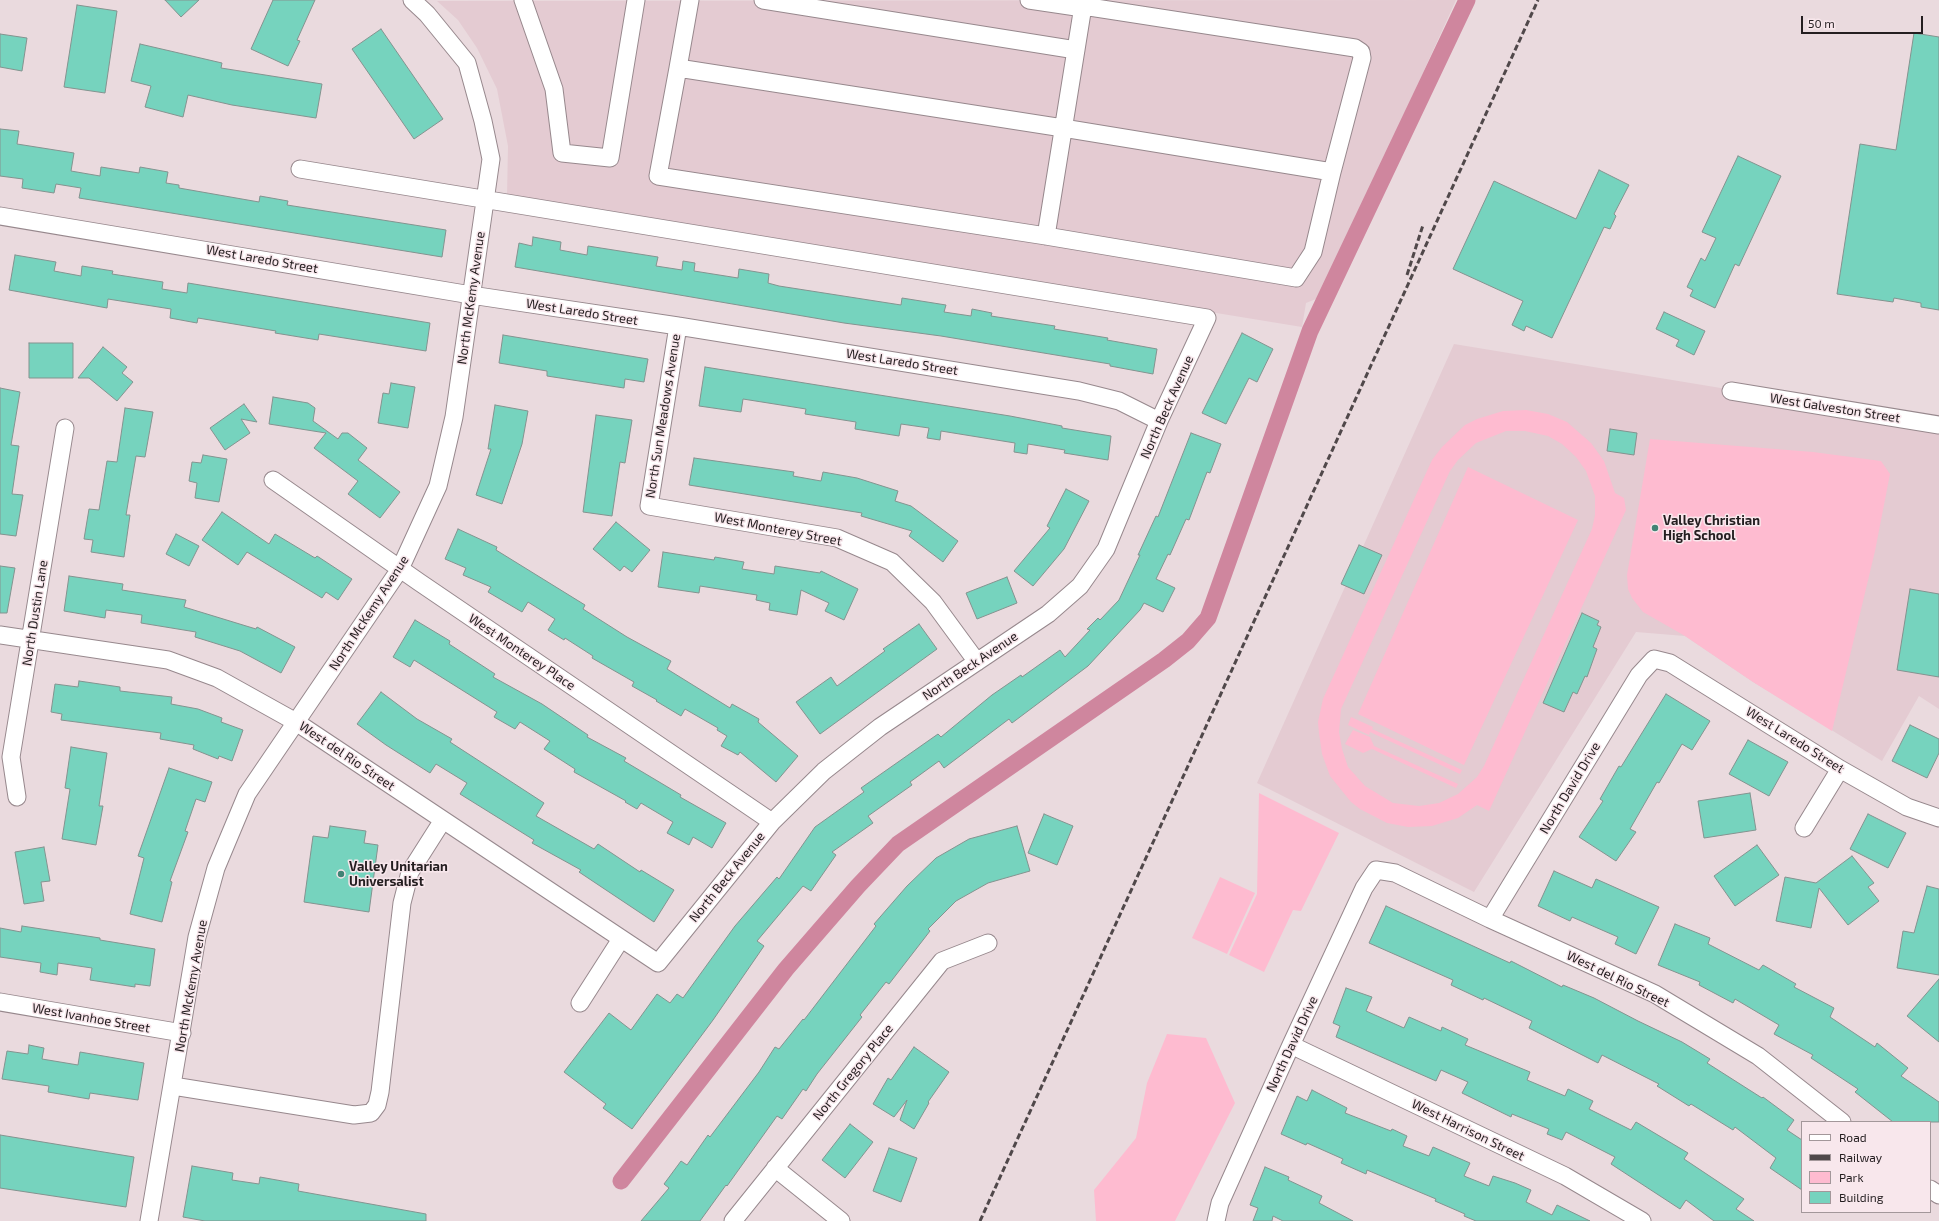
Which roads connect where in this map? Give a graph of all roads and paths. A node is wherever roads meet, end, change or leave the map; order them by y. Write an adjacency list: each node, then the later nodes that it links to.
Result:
1 (412, 0): 13 (street, North McKemy Avenue)
2 (523, 0): 3 (street)
3 (636, 0)
4 (690, 0): 9 (street)
5 (763, 0): 8 (street)
6 (1029, 0): 7 (street)
7 (1083, 5): 8 (street); 12 (street)
8 (1076, 50): 10 (street)
9 (678, 68): 10 (street); 15 (street)
10 (1063, 128): 12 (street); 15 (street)
11 (300, 169): 13 (street)
12 (1332, 172): 15 (street)
13 (485, 199): 16 (street, North McKemy Avenue); 19 (street, North Beck Avenue)
14 (0, 216): 16 (street, West Laredo Street)
15 (1046, 236)
16 (472, 295): 17 (street, West Laredo Street); 24 (street, North McKemy Avenue)
17 (678, 326): 19 (street, West Laredo Street); 23 (street, North Sun Meadows Avenue)
18 (1731, 391): 20 (street, West Galveston Street)
19 (1159, 421): 28 (street, North Beck Avenue)
20 (1939, 425)
21 (65, 428): 26 (street, North Dustin Lane)
22 (273, 480): 24 (street, West Monterey Place)
23 (649, 506): 28 (street, West Monterey Street)
24 (400, 569): 29 (street, North McKemy Avenue); 34 (street, West Monterey Place)
25 (0, 635): 26 (street, West del Rio Street)
26 (30, 640): 29 (street, West del Rio Street); 31 (street, North Dustin Lane)
27 (1654, 659): 30 (street, West Laredo Street); 37 (street, North David Drive)
28 (977, 662): 34 (street, North Beck Avenue)
29 (296, 722): 33 (street, West del Rio Street); 43 (street, North McKemy Avenue)
30 (1840, 769): 32 (street, West Laredo Street); 35 (street)
31 (17, 797)
32 (1939, 818)
33 (444, 820): 38 (street, West del Rio Street); 45 (street)
34 (772, 822): 40 (street, North Beck Avenue)
35 (1804, 828)
36 (1376, 870): 37 (street, West del Rio Street); 44 (street, North David Drive)
37 (1490, 919): 46 (street, West del Rio Street)
38 (621, 939): 40 (street, West del Rio Street); 42 (street)
39 (988, 943): 47 (street, North Gregory Place)
40 (658, 963)
41 (0, 1002): 43 (street, West Ivanhoe Street)
42 (580, 1003)
43 (182, 1033): 45 (street, North McKemy Avenue)
44 (1291, 1045): 51 (street, North David Drive); 52 (street, West Harrison Street)
45 (173, 1086): 48 (street, North McKemy Avenue)
46 (1841, 1121)
47 (775, 1168): 49 (street, North Gregory Place); 50 (street)
48 (149, 1221)
49 (733, 1221)
50 (841, 1221)
51 (1216, 1221)
52 (1642, 1221)

